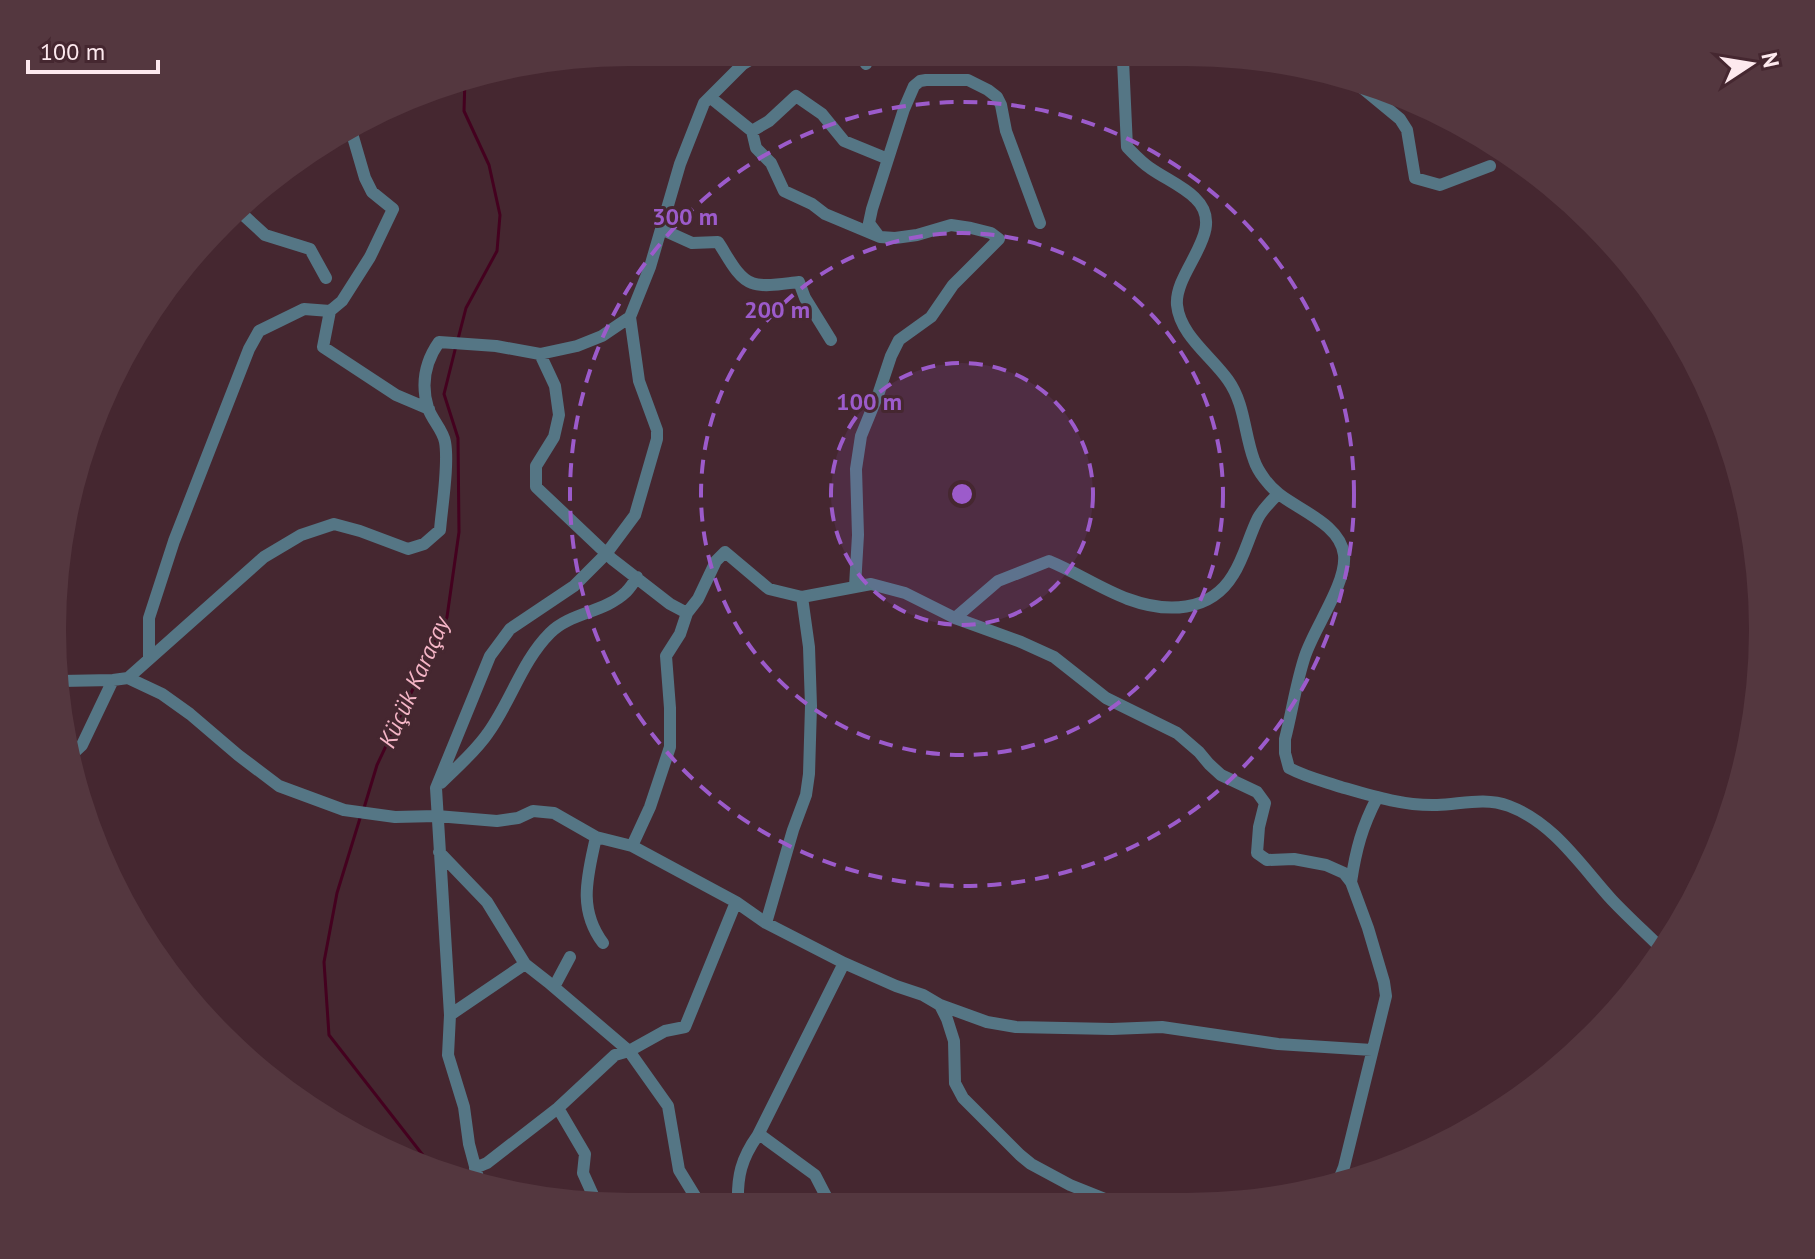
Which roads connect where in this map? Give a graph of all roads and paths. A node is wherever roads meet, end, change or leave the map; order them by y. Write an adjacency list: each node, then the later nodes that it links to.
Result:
1 (741, 66): 3 (street)
2 (1123, 66): 19 (street)
3 (711, 98): 5 (street); 11 (street)
4 (1377, 100): 8 (street)
5 (752, 131): 7 (street); 12 (street)
6 (353, 138): 14 (street)
7 (888, 159): 10 (street); 12 (street)
8 (1490, 166)
9 (246, 217): 13 (street)
10 (1040, 223)
11 (661, 229): 15 (street); 16 (street)
12 (880, 237): 22 (street)
13 (326, 278)
14 (330, 311): 18 (street); 26 (street)
15 (630, 317): 17 (street); 20 (street)
16 (831, 340)
17 (540, 354): 18 (street); 20 (street)
18 (429, 409): 26 (street)
19 (1278, 494): 25 (street); 32 (street)
20 (606, 554): 21 (street); 31 (street)
21 (637, 577): 24 (street); 31 (street)
22 (855, 586): 23 (street); 25 (street)
23 (802, 597): 24 (street); 39 (street)
24 (687, 613): 35 (street)
25 (955, 618): 37 (street)
26 (149, 659): 27 (street)
27 (128, 678): 28 (street); 33 (street)
28 (113, 680): 29 (street); 30 (street)
29 (69, 681)
30 (79, 748)
31 (436, 788): 33 (street)
32 (1377, 798): 37 (street); 40 (street)
33 (437, 816): 34 (street); 36 (street)
34 (596, 837): 35 (street); 41 (street)
35 (632, 846): 38 (street)
36 (439, 851): 44 (street); 47 (street)
37 (1351, 882): 48 (street)
38 (736, 902): 39 (street); 49 (street)
39 (766, 923): 43 (street)
40 (1655, 942)
41 (603, 943)
42 (570, 957): 45 (street)
43 (844, 963): 46 (street); 51 (street)
44 (525, 964): 45 (street); 47 (street)
45 (554, 987): 49 (street)
46 (940, 1005): 48 (street); 59 (street)
47 (450, 1015): 52 (street)
48 (1372, 1050): 53 (street)
49 (629, 1051): 50 (street); 56 (street)
50 (558, 1108): 52 (street); 55 (street)
51 (759, 1134): 57 (street); 58 (street)
52 (475, 1168): 54 (street)
53 (1342, 1171)
54 (476, 1172)
55 (592, 1192)
56 (693, 1193)
57 (737, 1193)
58 (824, 1193)
59 (1090, 1193)

